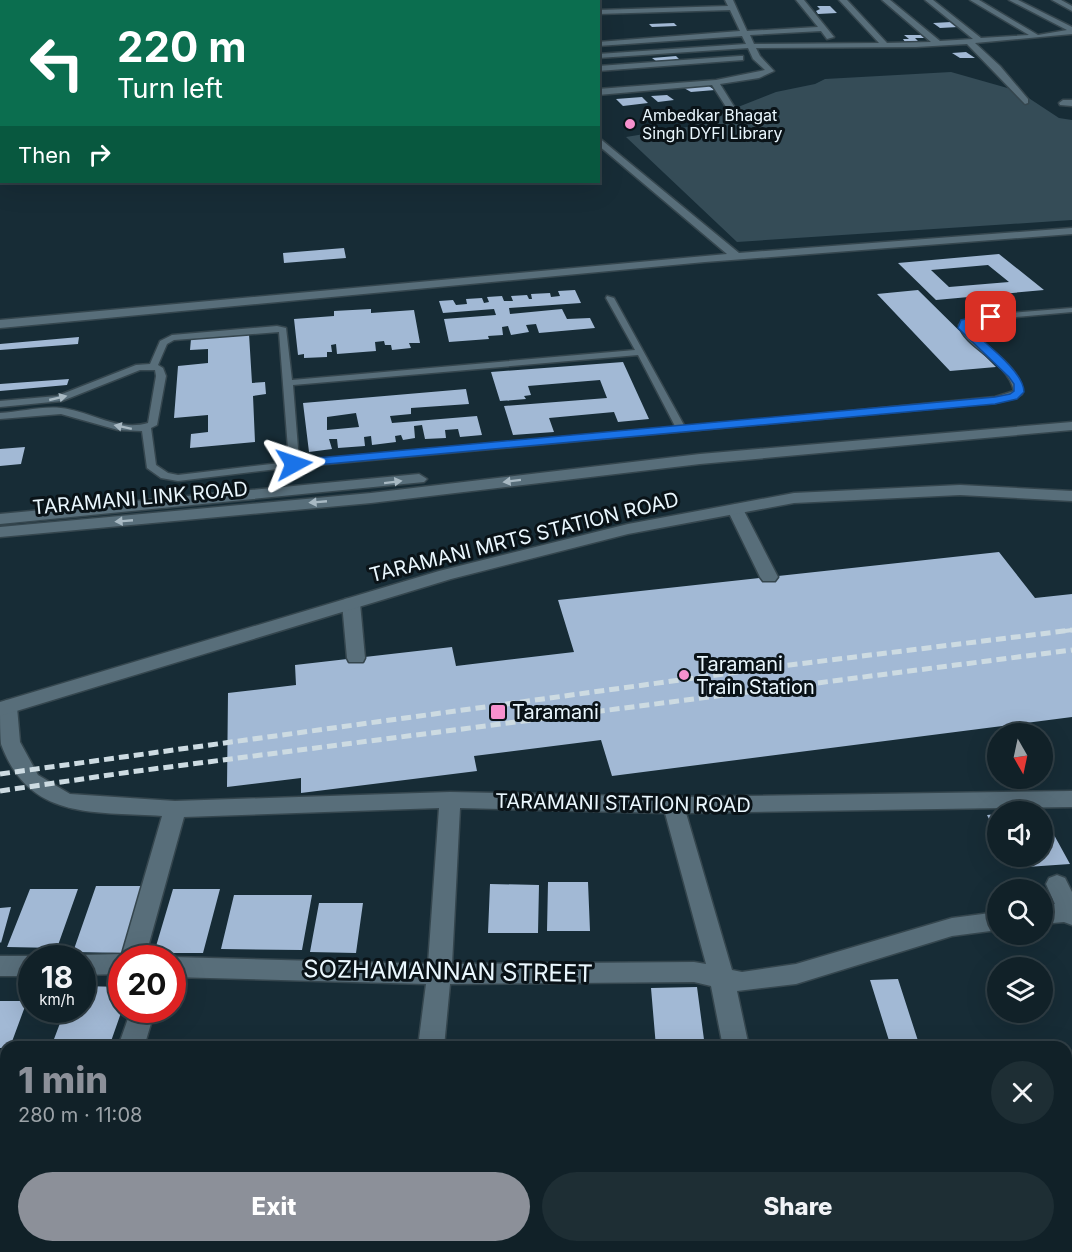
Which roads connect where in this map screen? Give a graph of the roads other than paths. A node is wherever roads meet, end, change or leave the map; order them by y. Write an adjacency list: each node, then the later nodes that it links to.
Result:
1 (800, 0): 15 (street)
2 (843, 0): 25 (street)
3 (886, 0): 23 (street)
4 (929, 0): 20 (street)
5 (974, 0): 19 (street)
6 (1013, 0): 16 (street)
7 (1056, 0): 10 (street)
8 (659, 1): 11 (street)
9 (730, 4): 11 (street); 17 (street)
10 (1072, 9)
11 (667, 10): 12 (street); 13 (street)
12 (600, 12)
13 (675, 19)
14 (682, 27): 18 (street)
15 (824, 29): 17 (street); 24 (street)
16 (1072, 32): 19 (street)
17 (745, 33): 18 (street); 26 (street)
18 (690, 36): 22 (street)
19 (1037, 37): 20 (street)
20 (980, 41): 21 (street)
21 (969, 42): 23 (street); 32 (street)
22 (600, 44)
23 (939, 44): 25 (street)
24 (836, 45): 25 (street); 26 (street)
25 (885, 45)
26 (751, 46): 27 (street); 28 (street)
27 (600, 56)
28 (756, 57): 29 (street); 30 (street)
29 (600, 69)
30 (714, 82): 31 (street); 33 (street)
31 (600, 91)
32 (1025, 101)
33 (731, 108)
34 (600, 142): 36 (street)
35 (1072, 231): 36 (street)
36 (736, 256): 39 (street)
37 (610, 298): 40 (lane)
38 (1072, 310): 48 (lane)
39 (0, 324)
40 (641, 352): 42 (lane); 48 (lane)
41 (153, 366): 42 (lane); 43 (lane, one-way to 41); 47 (lane)
42 (288, 383): 49 (lane)
43 (0, 404)
44 (1072, 414): 52 (street, TARAMANI LINK ROAD, one-way to 44)
45 (0, 416): 47 (lane, one-way to 45)
46 (1072, 426): 53 (street, TARAMANI LINK ROAD, one-way to 53)
47 (146, 428): 49 (lane)
48 (682, 430): 49 (lane)
49 (294, 464)
50 (1072, 496): 51 (street, TARAMANI MRTS STATION ROAD)
51 (735, 509): 54 (street); 55 (street, TARAMANI MRTS STATION ROAD)
52 (0, 519)
53 (0, 532)
54 (769, 577)
55 (351, 603): 56 (street); 57 (street, TARAMANI MRTS STATION ROAD)
56 (356, 658)
57 (3, 708): 61 (street, TARAMANI STATION ROAD)
58 (1072, 799): 60 (street, TARAMANI STATION ROAD)
59 (450, 800): 60 (street, TARAMANI STATION ROAD); 61 (street, TARAMANI STATION ROAD); 70 (street)
60 (674, 806): 71 (street)
61 (175, 809): 66 (street)
62 (1057, 884): 63 (street)
63 (1071, 914): 64 (street)
64 (1053, 915)
65 (987, 922): 71 (street, SOZHAMANNAN STREET)
66 (137, 945)
67 (0, 966): 68 (street)
68 (18, 966)
69 (186, 967): 70 (street, SOZHAMANNAN STREET)
70 (439, 974): 71 (street, SOZHAMANNAN STREET); 74 (street)
71 (722, 978): 75 (street)
72 (139, 1023): 73 (street)
73 (133, 1041)
74 (432, 1041)
75 (735, 1041)

